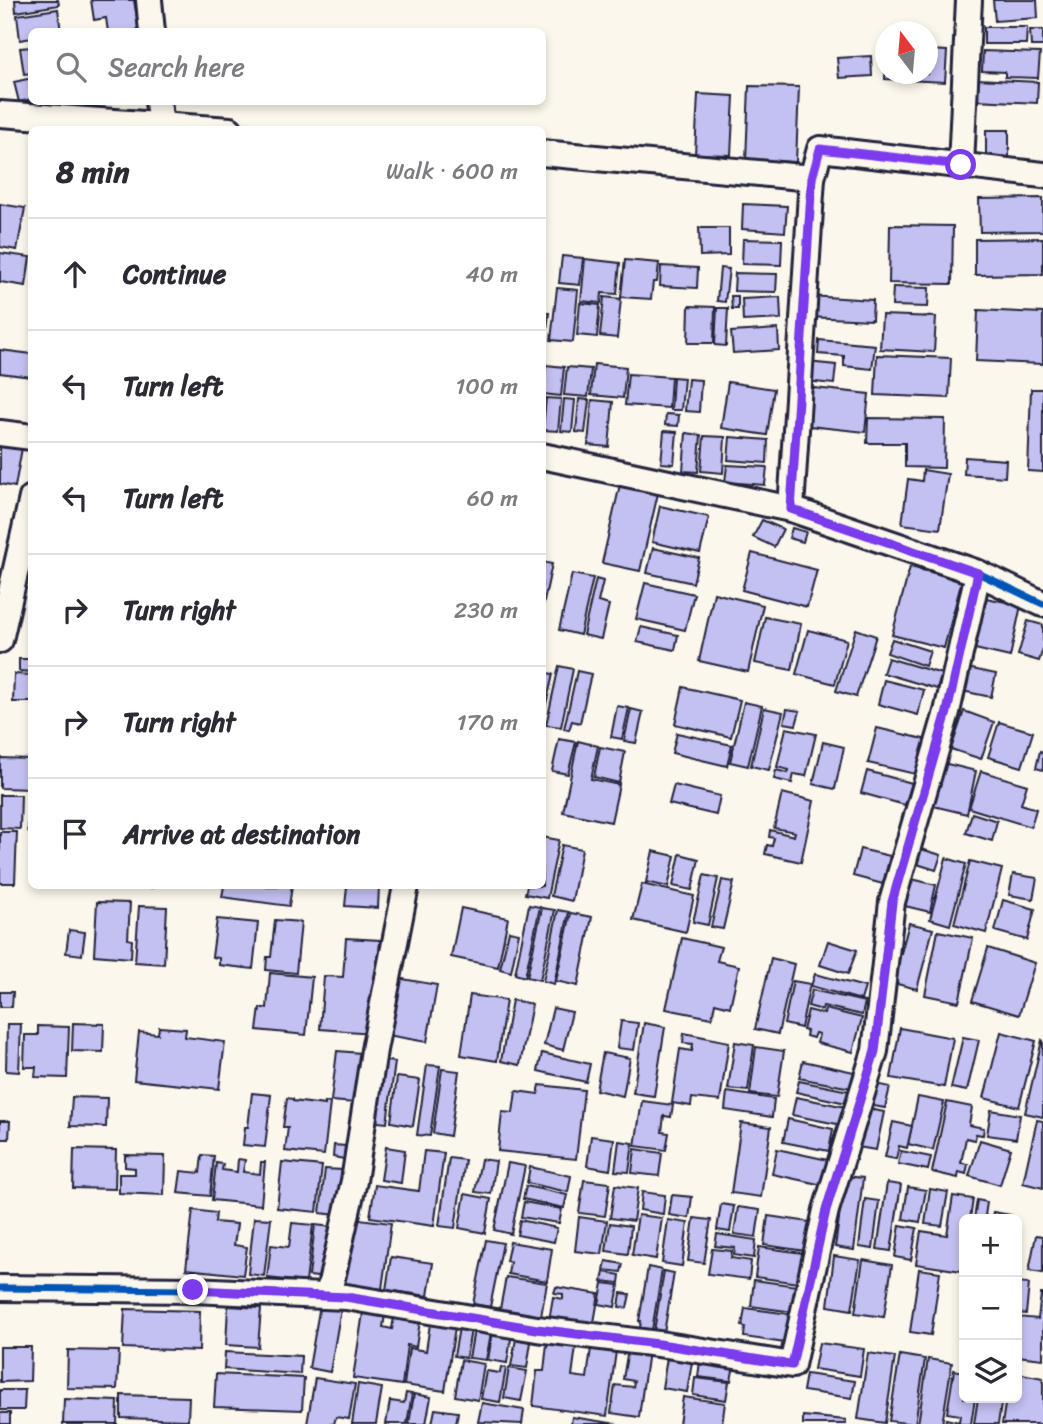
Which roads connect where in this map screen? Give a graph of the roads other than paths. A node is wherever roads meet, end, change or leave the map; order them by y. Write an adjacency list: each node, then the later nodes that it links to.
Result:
1 (149, 0): 3 (street)
2 (969, 0): 9 (street)
3 (152, 28)
4 (159, 113): 6 (street); 7 (street)
5 (0, 114): 6 (street)
6 (92, 125)
7 (213, 126)
8 (546, 153): 11 (street)
9 (961, 165): 10 (street); 11 (street)
10 (1043, 175)
11 (812, 178): 15 (street)
12 (0, 433): 13 (street)
13 (28, 436)
14 (546, 457): 15 (street)
15 (791, 509): 17 (street)
16 (28, 516): 19 (street)
17 (978, 573): 18 (street); 22 (street)
18 (1043, 604)
19 (0, 640)
20 (405, 889): 22 (street)
21 (0, 1288): 22 (street)
22 (328, 1296)

